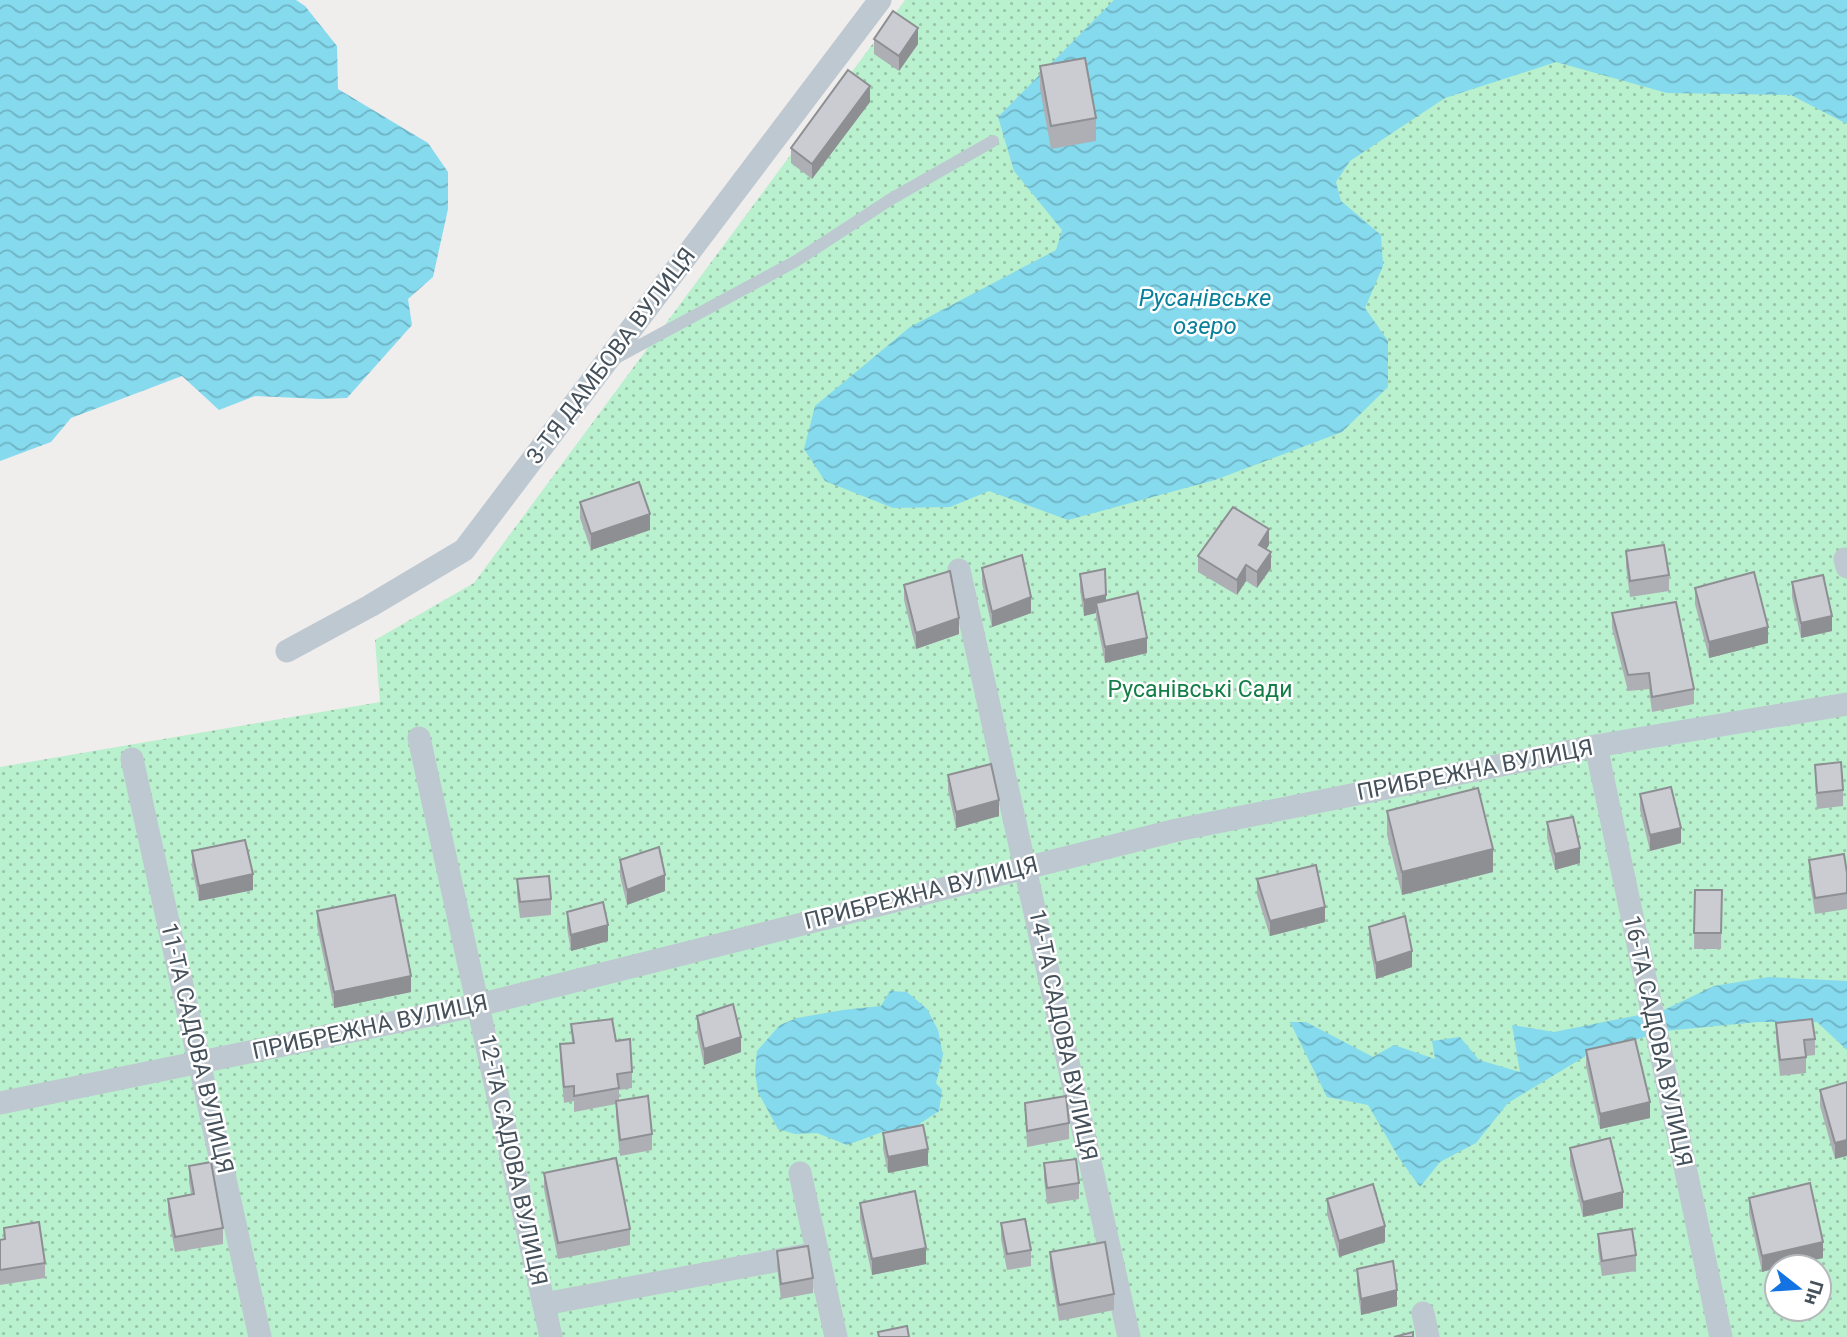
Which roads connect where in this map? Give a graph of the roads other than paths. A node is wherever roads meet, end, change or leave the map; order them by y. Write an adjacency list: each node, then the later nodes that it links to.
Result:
1 (880, 0): 3 (street, 3-ТЯ ДАМБОВА ВУЛИЦЯ)
2 (993, 141): 3 (lane)
3 (606, 363): 5 (street, 3-ТЯ ДАМБОВА ВУЛИЦЯ)
4 (958, 570): 10 (street, 14-ТА САДОВА ВУЛИЦЯ)
5 (287, 651)
6 (1847, 704): 8 (street, ПРИБРЕЖНА ВУЛИЦЯ)
7 (419, 738): 11 (street, 12-ТА САДОВА ВУЛИЦЯ)
8 (1596, 746): 10 (street, ПРИБРЕЖНА ВУЛИЦЯ); 23 (street, 16-ТА САДОВА ВУЛИЦЯ)
9 (132, 759): 12 (street, 11-ТА САДОВА ВУЛИЦЯ)
10 (1026, 866): 11 (street, ПРИБРЕЖНА ВУЛИЦЯ); 21 (street, 14-ТА САДОВА ВУЛИЦЯ)
11 (479, 1004): 12 (street, ПРИБРЕЖНА ВУЛИЦЯ); 16 (street, 12-ТА САДОВА ВУЛИЦЯ)
12 (201, 1063): 13 (street, ПРИБРЕЖНА ВУЛИЦЯ); 18 (street, 11-ТА САДОВА ВУЛИЦЯ)
13 (0, 1103)
14 (800, 1173): 15 (street)
15 (817, 1253): 16 (street); 20 (street)
16 (544, 1304): 19 (street, 12-ТА САДОВА ВУЛИЦЯ)
17 (1423, 1313): 22 (street)
18 (260, 1337)
19 (551, 1337)
20 (836, 1337)
21 (1129, 1337)
22 (1428, 1337)
23 (1721, 1337)

